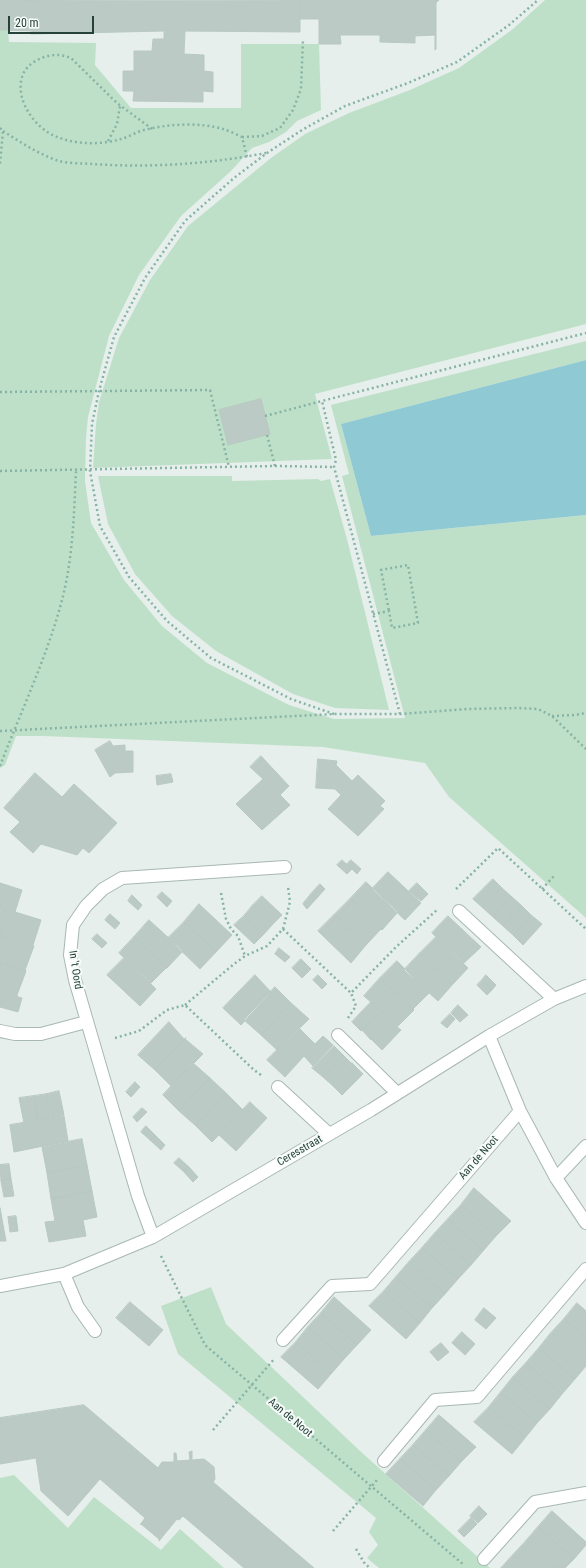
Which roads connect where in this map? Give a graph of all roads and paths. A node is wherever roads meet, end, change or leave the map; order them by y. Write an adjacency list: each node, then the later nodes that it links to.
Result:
1 (538, 0): 9 (path)
2 (303, 39): 7 (path)
3 (120, 106): 5 (path); 8 (path); 8 (path)
4 (0, 128): 6 (path)
5 (152, 129): 7 (path); 8 (path)
6 (3, 131): 10 (path); 11 (path)
7 (242, 137): 10 (path)
8 (108, 141)
9 (267, 153): 10 (path); 13 (path)
10 (247, 156)
11 (0, 164)
12 (586, 333): 15 (path)
13 (99, 391): 14 (path); 19 (path); 23 (path)
14 (0, 392)
15 (322, 401): 16 (path); 20 (path)
16 (265, 416)
17 (267, 435): 18 (path)
18 (275, 466): 19 (path); 20 (path)
19 (228, 467): 23 (path)
20 (334, 467): 25 (path)
21 (76, 470): 22 (path); 23 (path); 30 (path)
22 (0, 471)
23 (90, 471): 27 (path)
24 (389, 611): 24 (path); 25 (path)
25 (373, 614): 28 (path)
26 (586, 713): 29 (path)
27 (334, 714): 28 (path); 30 (path)
28 (400, 714): 29 (path)
29 (552, 716): 32 (path)
30 (14, 730): 31 (path); 33 (path)
31 (0, 731)
32 (586, 749)
33 (0, 766)
34 (285, 867): 35 (street, In 't Oord)
35 (217, 871): 44 (path); 48 (street, In 't Oord)
36 (554, 876): 37 (path)
37 (542, 889): 38 (path); 43 (path)
38 (452, 894)
39 (290, 902): 42 (path)
40 (442, 905): 42 (path)
41 (459, 911): 46 (street)
42 (283, 929): 44 (path)
43 (586, 929)
44 (245, 956): 47 (path)
45 (586, 986): 46 (street, Ceresstraat)
46 (554, 999): 51 (street, Ceresstraat)
47 (185, 1005): 52 (path); 53 (path)
48 (86, 1022): 49 (street); 52 (street, In 't Oord)
49 (0, 1031)
50 (338, 1035): 54 (street)
51 (489, 1036): 54 (street, Ceresstraat); 55 (street)
52 (93, 1045): 60 (street, In 't Oord)
53 (278, 1086): 56 (street)
54 (397, 1093): 56 (street, Ceresstraat)
55 (520, 1111): 58 (street); 65 (street, Aan de Noot)
56 (329, 1134): 60 (street, Ceresstraat)
57 (586, 1146): 58 (street)
58 (556, 1178): 59 (street)
59 (586, 1223)
60 (152, 1237): 62 (street, Ceresstraat); 67 (path, Aan de Noot)
61 (586, 1269): 69 (street)
62 (64, 1274): 63 (street, Ceresstraat); 64 (street)
63 (0, 1286)
64 (95, 1331)
65 (283, 1340)
66 (278, 1354): 67 (path)
67 (252, 1385): 68 (path); 70 (path, Aan de Noot)
68 (213, 1430)
69 (384, 1461)
70 (372, 1486): 72 (path); 76 (path, Aan de Noot)
71 (586, 1493): 74 (street)
72 (333, 1531)
73 (356, 1549): 75 (path)
74 (484, 1559)
75 (370, 1568)
76 (467, 1568)

